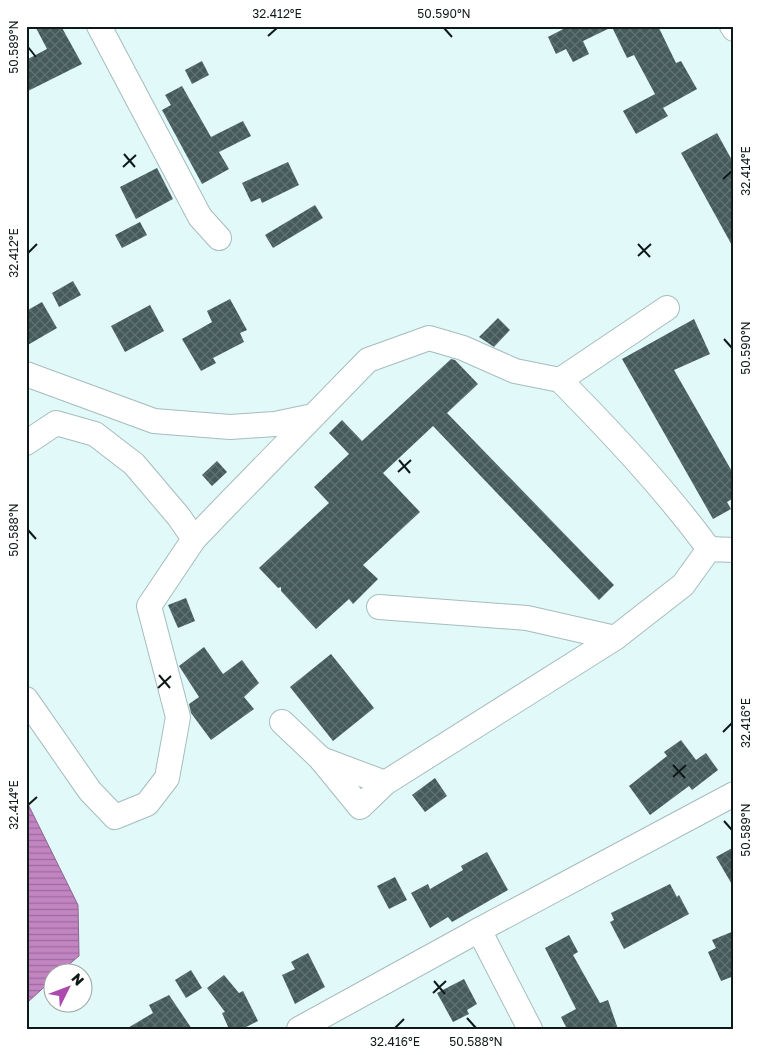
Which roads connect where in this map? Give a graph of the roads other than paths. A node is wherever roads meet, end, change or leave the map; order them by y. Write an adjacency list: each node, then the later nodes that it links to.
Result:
1 (100, 26): 2 (street)
2 (219, 238)
3 (667, 308): 5 (street)
4 (26, 374): 6 (street)
5 (560, 380): 6 (street); 9 (street)
6 (313, 416): 8 (street)
7 (26, 443): 8 (street)
8 (194, 539): 13 (street)
9 (709, 549): 10 (street); 12 (street)
10 (734, 550)
11 (380, 607): 12 (street)
12 (615, 638): 16 (street)
13 (26, 699)
14 (282, 722): 15 (street)
15 (320, 758): 16 (street); 16 (street)
16 (385, 783)
17 (734, 794): 18 (street)
18 (479, 930): 19 (street); 20 (street)
19 (299, 1029)
20 (530, 1029)

